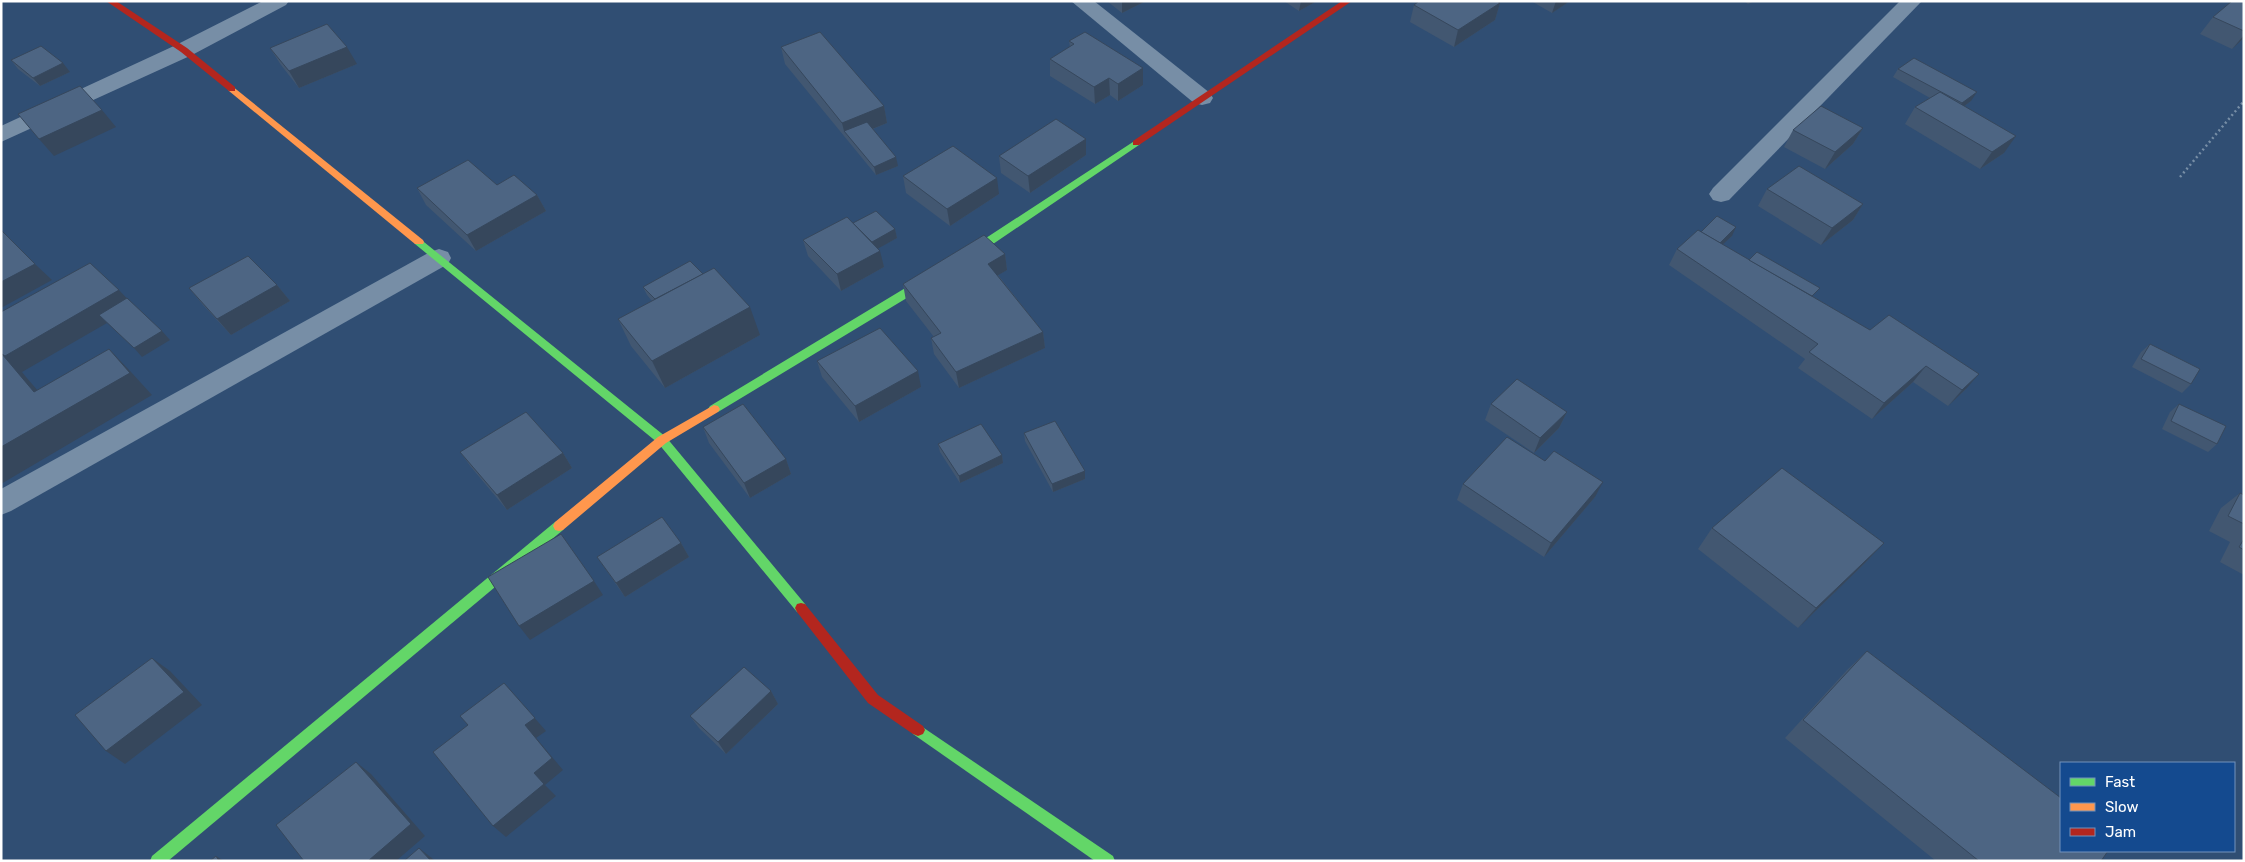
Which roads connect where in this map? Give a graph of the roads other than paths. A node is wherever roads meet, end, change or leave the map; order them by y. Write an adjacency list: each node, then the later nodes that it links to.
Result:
1 (110, 1): 6 (street)
2 (279, 1): 6 (street)
3 (1081, 1): 7 (street)
4 (1348, 1): 7 (street)
5 (1912, 1): 9 (street)
6 (184, 50): 8 (street); 10 (street)
7 (1202, 98): 11 (street)
8 (1, 135)
9 (1721, 194)
10 (439, 258): 11 (street); 12 (street)
11 (662, 440): 13 (street); 14 (street)
12 (1, 503)
13 (157, 861)
14 (1108, 861)

